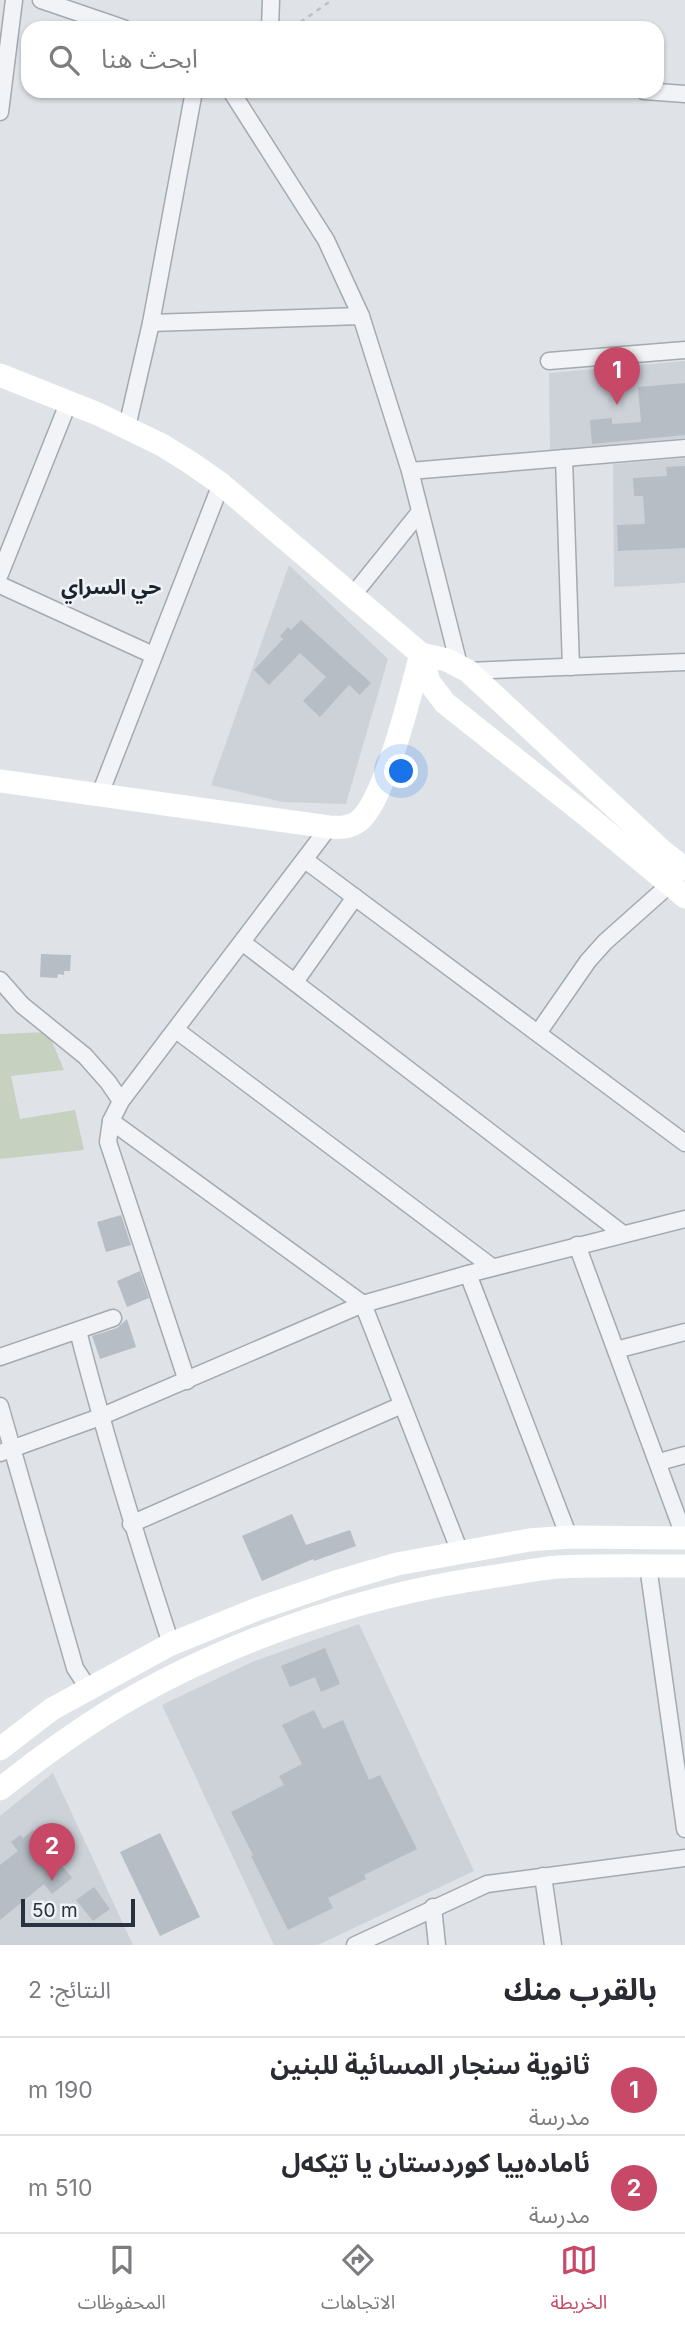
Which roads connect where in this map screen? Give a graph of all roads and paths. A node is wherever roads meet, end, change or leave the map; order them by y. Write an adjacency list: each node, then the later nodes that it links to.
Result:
1 (14, 0): 12 (street)
2 (41, 0): 5 (street)
3 (271, 0): 6 (street)
4 (332, 0): 7 (path)
5 (102, 21)
6 (270, 21)
7 (302, 21)
8 (664, 92): 9 (street)
9 (685, 94)
10 (193, 98): 14 (street)
11 (236, 98): 13 (street)
12 (0, 112)
13 (360, 316): 14 (street); 22 (street)
14 (151, 323): 19 (street)
15 (685, 350): 16 (street)
16 (549, 361)
17 (0, 375): 18 (street)
18 (69, 401): 19 (street); 25 (street)
19 (127, 427): 23 (street)
20 (685, 448): 21 (street)
21 (564, 458): 22 (street); 31 (street)
22 (410, 471): 24 (street)
23 (220, 484): 27 (street); 29 (street)
24 (419, 513): 27 (street); 32 (street)
25 (0, 574)
26 (0, 585): 29 (street)
27 (353, 595): 28 (street)
28 (421, 654): 32 (street); 33 (street); 36 (street)
29 (153, 655): 35 (street)
30 (685, 662): 31 (street)
31 (571, 667): 32 (street)
32 (463, 668): 33 (street); 38 (street)
33 (437, 694): 38 (street)
34 (0, 781): 35 (street)
35 (100, 794): 36 (street)
36 (329, 827): 37 (street)
37 (305, 860): 39 (street); 40 (street)
38 (680, 883): 44 (street)
39 (355, 897): 42 (street); 44 (street)
40 (243, 942): 42 (street); 43 (street)
41 (0, 980): 45 (street)
42 (295, 982): 49 (street)
43 (176, 1030): 45 (street); 51 (street)
44 (538, 1033): 47 (street)
45 (121, 1101): 46 (street)
46 (111, 1121): 53 (street); 59 (street)
47 (685, 1143)
48 (685, 1219): 49 (street)
49 (623, 1234): 50 (street)
50 (576, 1245): 51 (street); 57 (street)
51 (492, 1267): 52 (street)
52 (468, 1274): 53 (street); 67 (street)
53 (363, 1304): 59 (street); 60 (street)
54 (113, 1318): 55 (street)
55 (78, 1331): 58 (street); 62 (street)
56 (685, 1332): 57 (street)
57 (616, 1350): 65 (street)
58 (0, 1357)
59 (187, 1381): 62 (street)
60 (402, 1405): 66 (street); 69 (street)
61 (0, 1406): 63 (street)
62 (100, 1417): 63 (street); 66 (street)
63 (6, 1451): 73 (street)
64 (685, 1455): 65 (street)
65 (659, 1462): 68 (street)
66 (131, 1524): 72 (street)
67 (569, 1537): 68 (street); 69 (street)
68 (685, 1538)
69 (460, 1552): 72 (street)
70 (648, 1566): 71 (street); 74 (street); 77 (street)
71 (685, 1566)
72 (171, 1644): 73 (street)
73 (88, 1688): 74 (street); 75 (street)
74 (104, 1715): 76 (street)
75 (0, 1749)
76 (0, 1789)
77 (685, 1829)
78 (685, 1858): 79 (street)
79 (543, 1876): 80 (street); 83 (street)
80 (433, 1908): 81 (street); 82 (street)
81 (355, 1945)
82 (438, 1945)
83 (553, 1945)

